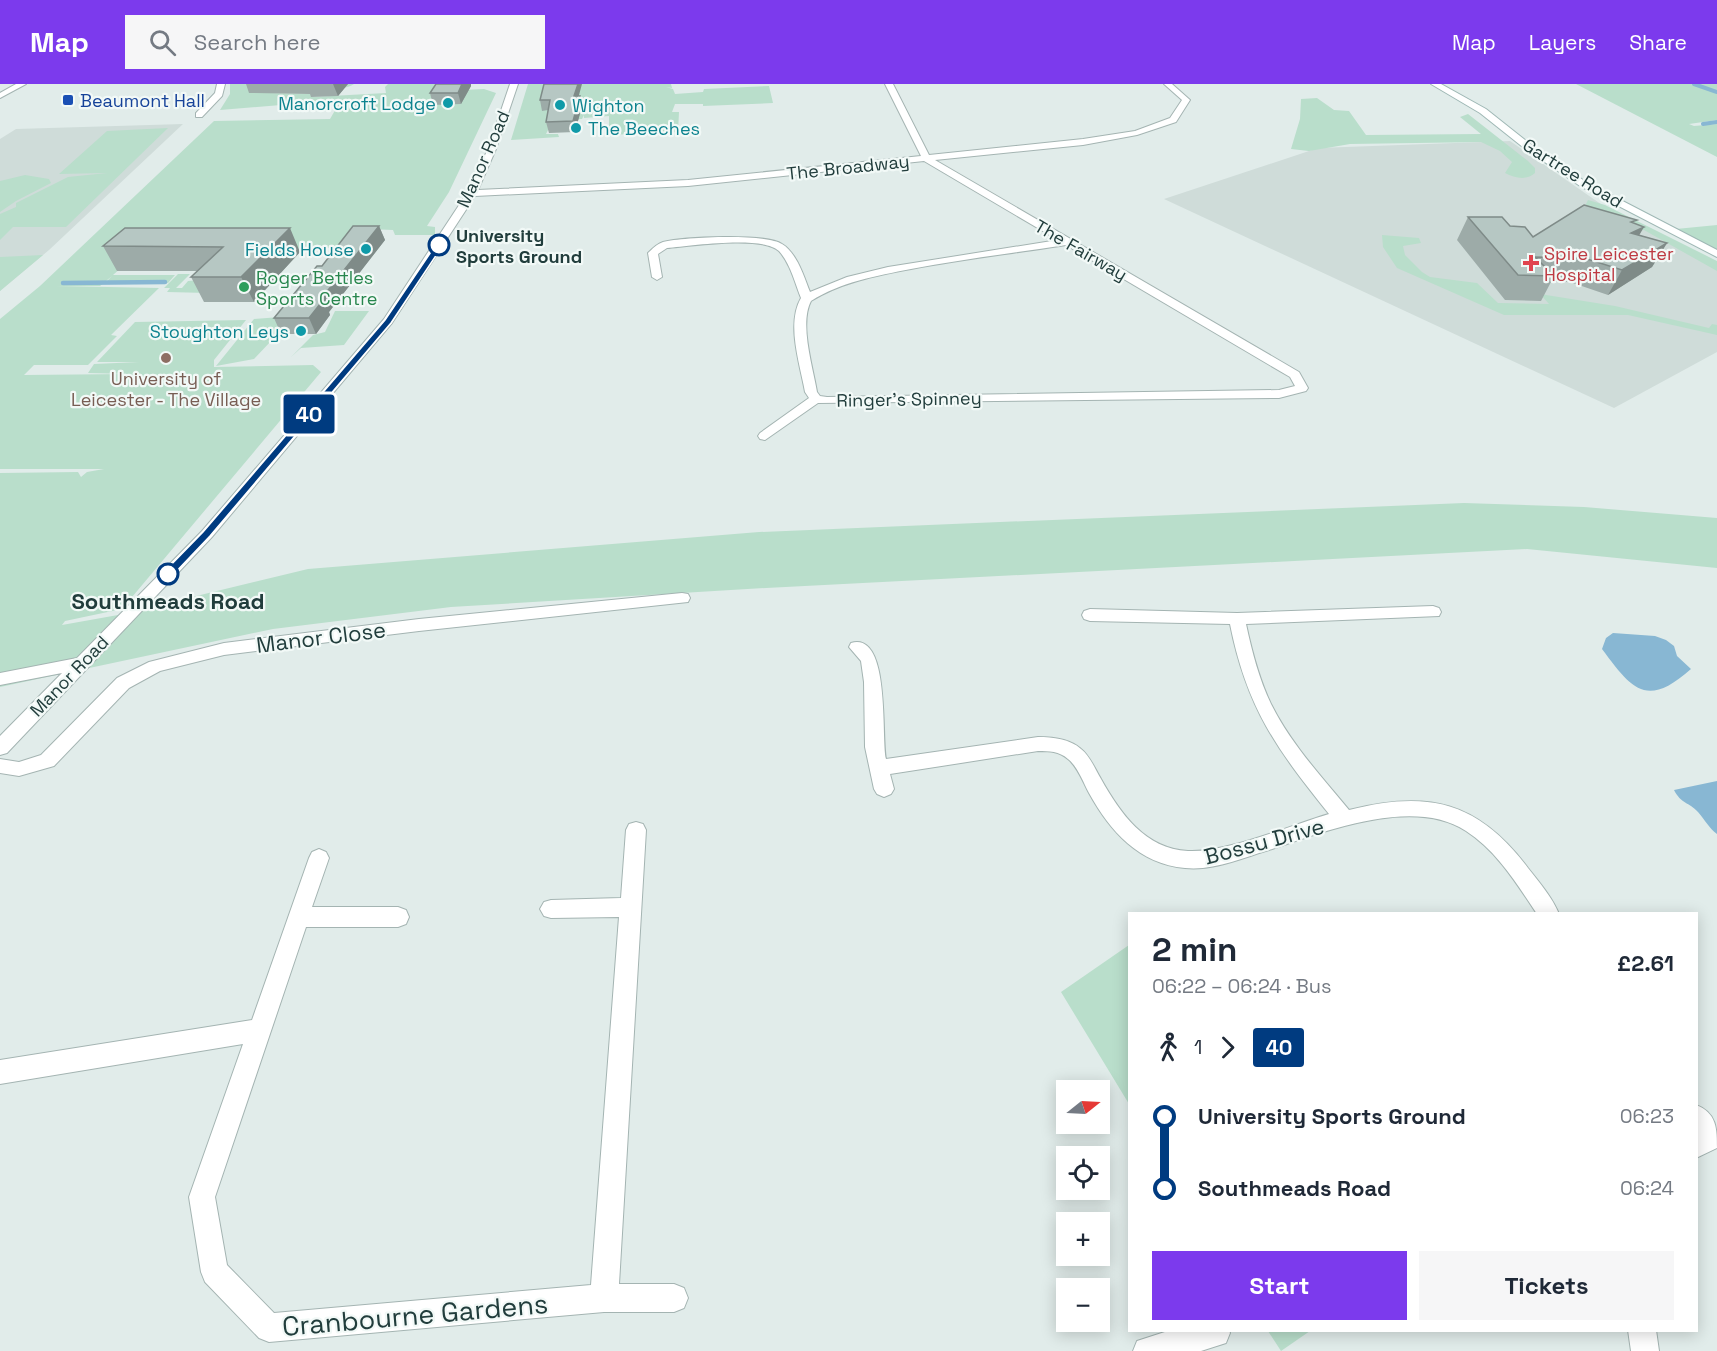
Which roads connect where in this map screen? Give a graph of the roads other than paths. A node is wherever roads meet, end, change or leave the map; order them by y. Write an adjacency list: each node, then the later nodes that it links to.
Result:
1 (22, 84): 7 (street)
2 (221, 84): 8 (street)
3 (514, 84): 10 (street, Manor Road)
4 (889, 84): 9 (street)
5 (1168, 84): 9 (street, The Broadway)
6 (1435, 84): 12 (street, Gartree Road)
7 (0, 96)
8 (199, 115)
9 (927, 159): 10 (street, The Broadway); 11 (street, The Fairway)
10 (472, 193): 23 (street, Manor Road)
11 (1067, 242): 14 (street); 15 (street, The Fairway)
12 (1717, 254)
13 (657, 277): 14 (street)
14 (807, 298): 16 (street, Ringer's Spinney)
15 (1302, 388): 16 (street, Ringer's Spinney)
16 (816, 399): 17 (street)
17 (765, 436)
18 (682, 598): 26 (street, Manor Close)
19 (1433, 612): 21 (street)
20 (1090, 615): 21 (street)
21 (1238, 619): 29 (street)
22 (857, 647): 27 (street)
23 (82, 663): 24 (street); 25 (street, Manor Road)
24 (0, 679)
25 (0, 748)
26 (0, 766)
27 (878, 768): 28 (street); 29 (street, Bossu Drive)
28 (884, 789)
29 (1344, 818): 34 (street, Bossu Drive)
30 (636, 830): 32 (street)
31 (319, 858): 35 (street, Cranbourne Gardens)
32 (630, 907): 33 (street); 39 (street)
33 (551, 909)
34 (1547, 912)
35 (298, 917): 36 (street); 37 (street, Cranbourne Gardens)
36 (398, 917)
37 (260, 1030): 38 (street); 39 (street, Cranbourne Gardens)
38 (0, 1072)
39 (604, 1298): 40 (street, Cranbourne Gardens)
40 (674, 1298)
41 (1642, 1332): 44 (street)
42 (1216, 1333): 43 (street)
43 (1146, 1351)
44 (1645, 1351)

